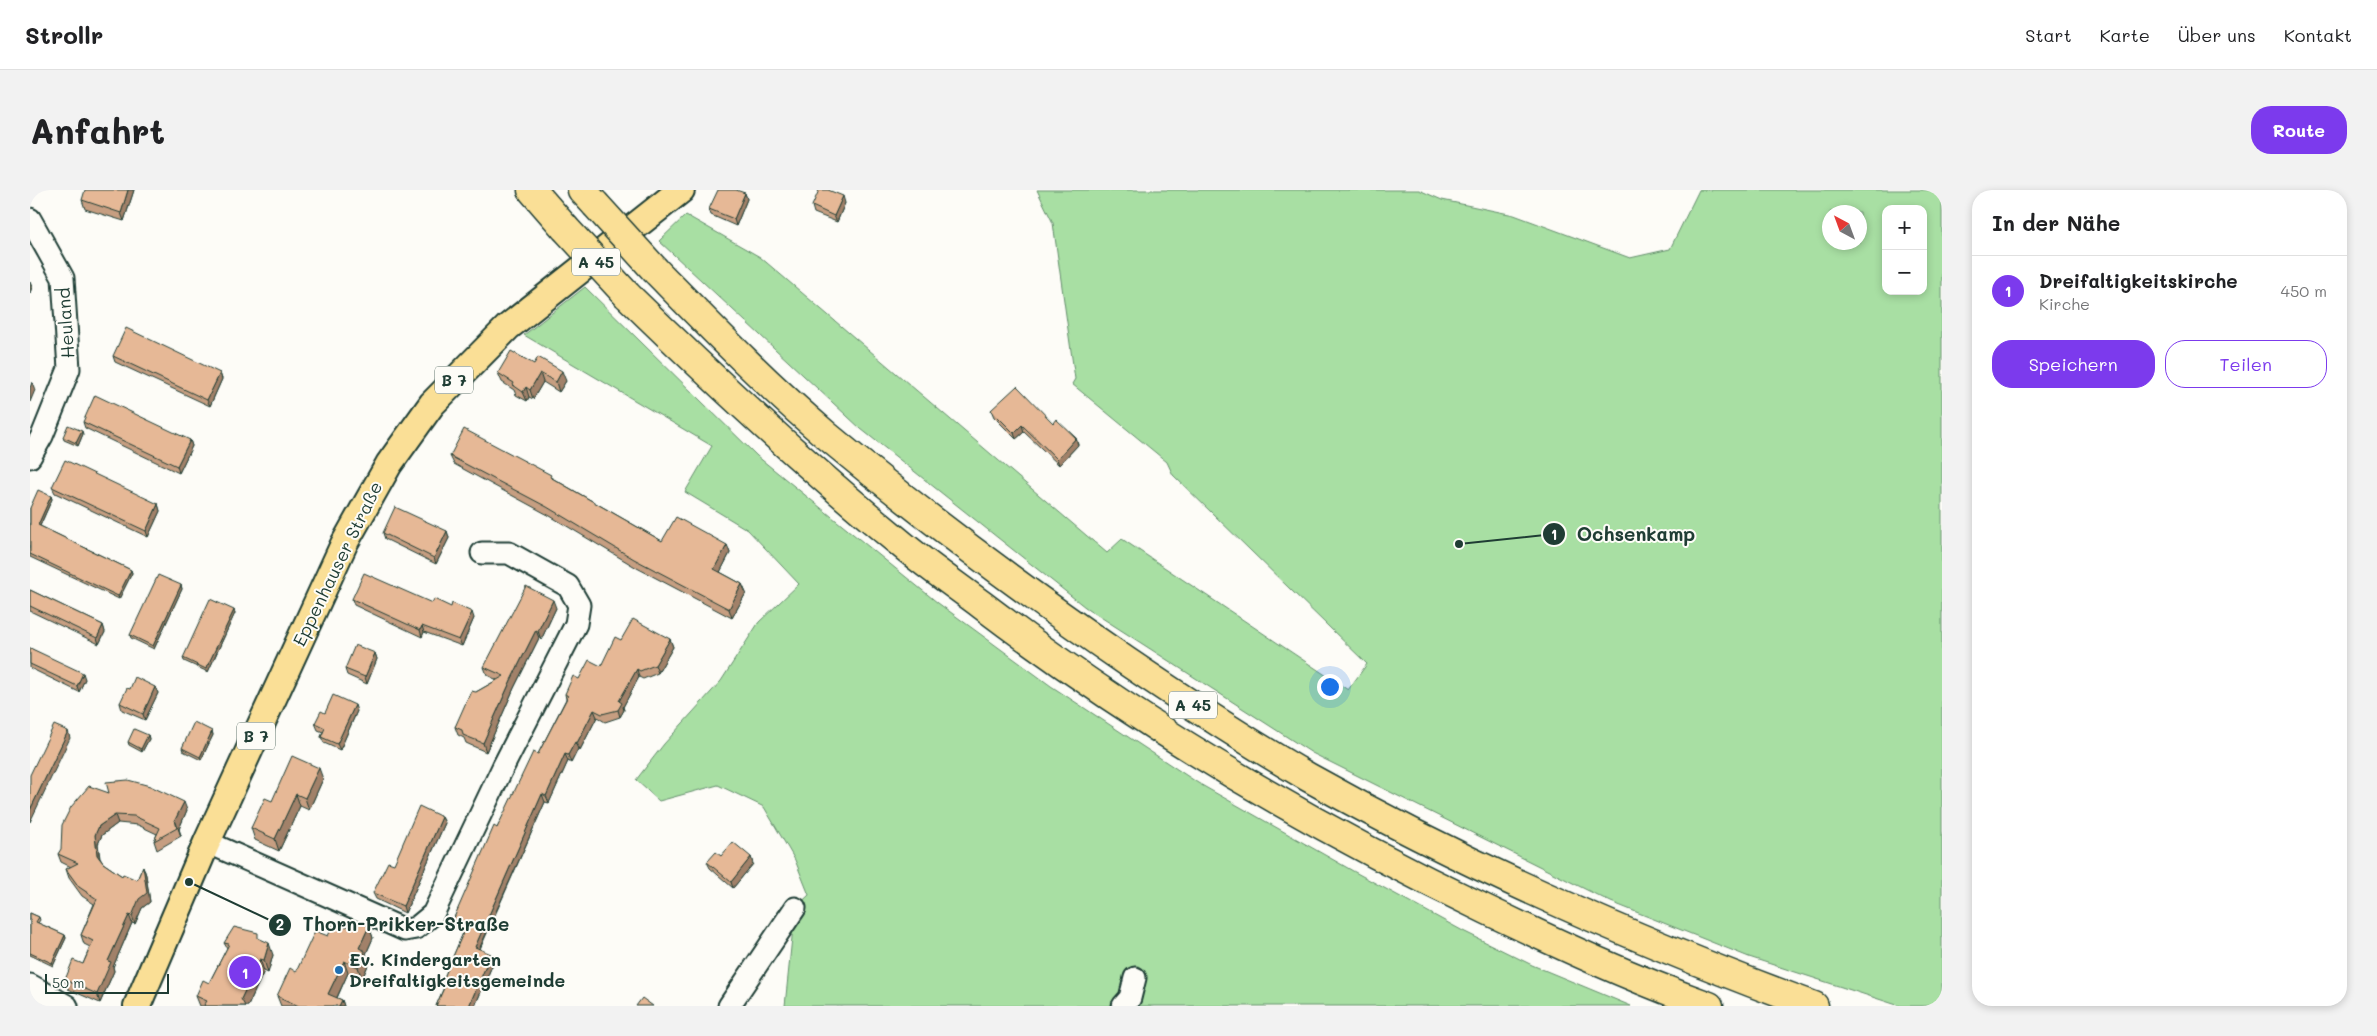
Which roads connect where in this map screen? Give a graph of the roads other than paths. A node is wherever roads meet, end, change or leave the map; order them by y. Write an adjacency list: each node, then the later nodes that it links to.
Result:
1 (532, 190): 15 (highway, A 45, bridge)
2 (681, 190): 7 (main road, Eppenhauser Straße / B 7)
3 (588, 197): 16 (highway, A 45, bridge)
4 (30, 219): 5 (street, Heuland)
5 (30, 458)
6 (482, 553): 7 (street)
7 (207, 842): 12 (main road, Eppenhauser Straße / B 7)
8 (795, 908): 13 (street)
9 (1136, 978): 14 (street)
10 (30, 985): 11 (street)
11 (67, 1006)
12 (137, 1006)
13 (729, 1006)
14 (1124, 1006)
15 (1709, 1006)
16 (1814, 1006)

